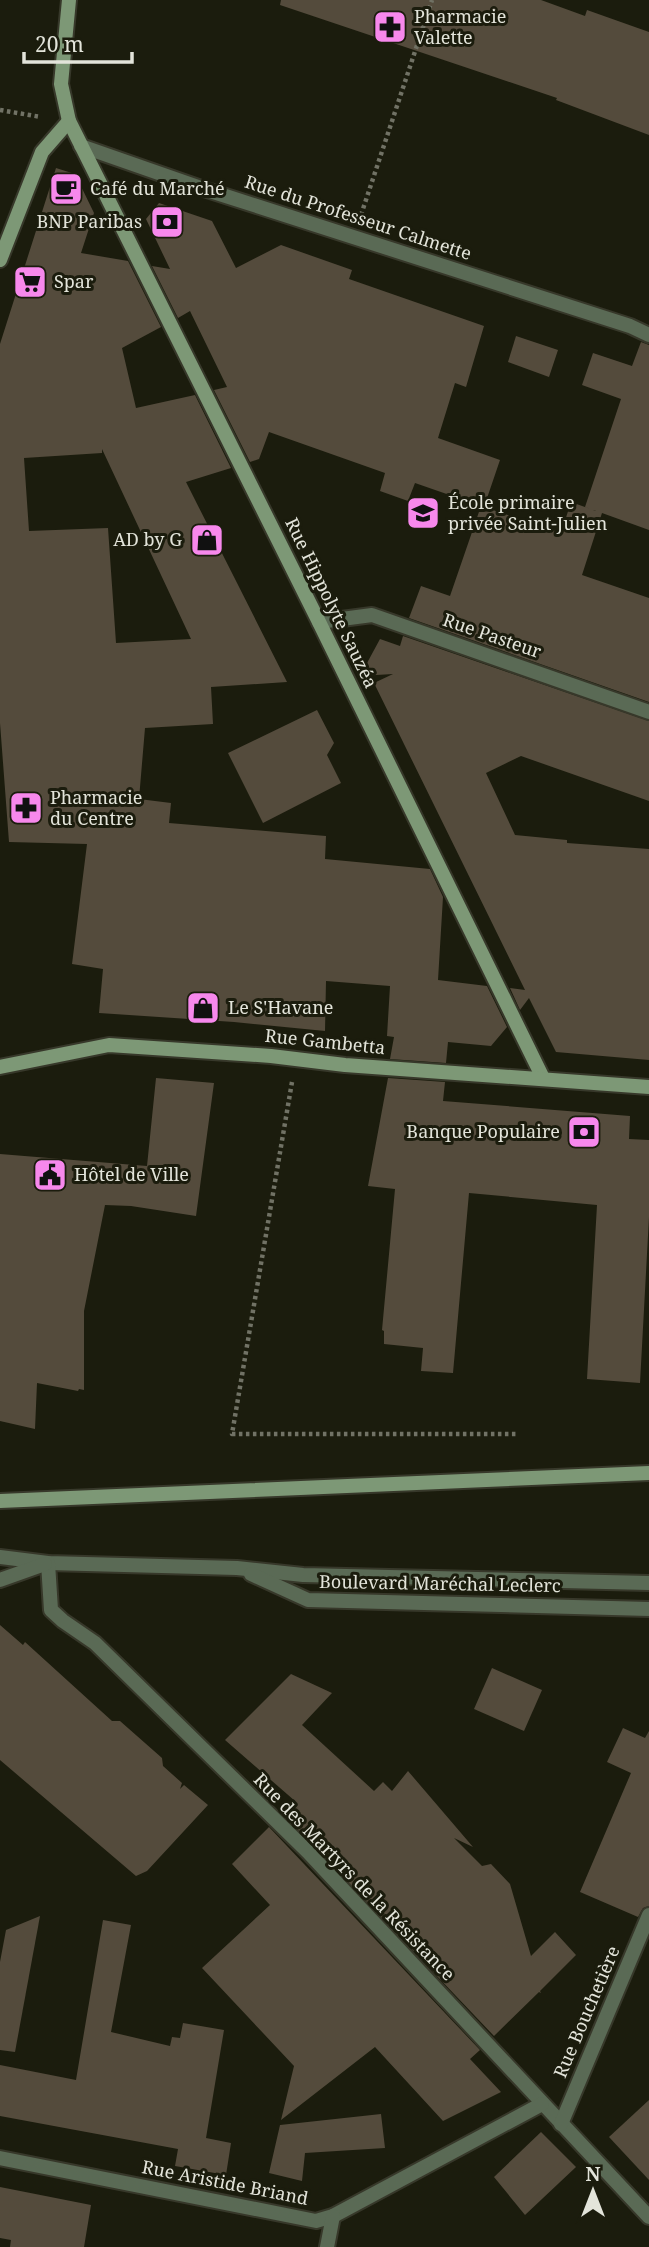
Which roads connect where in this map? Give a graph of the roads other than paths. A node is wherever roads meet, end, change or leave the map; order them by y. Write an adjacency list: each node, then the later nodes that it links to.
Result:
1 (69, 0): 2 (street)
2 (69, 121): 3 (street); 4 (street)
3 (81, 146): 5 (street, Rue du Professeur Calmette); 6 (street, Rue Hippolyte Sauzéa)
4 (0, 260)
5 (649, 335)
6 (320, 622): 7 (street, Rue Pasteur); 9 (street, Rue Hippolyte Sauzéa)
7 (649, 712)
8 (0, 1067): 9 (street, Rue Gambetta)
9 (543, 1078): 10 (street, Rue Gambetta)
10 (649, 1087)
11 (649, 1473): 12 (street)
12 (0, 1501)
13 (0, 1558): 14 (street, Boulevard Maréchal Leclerc)
14 (48, 1563): 15 (street, Boulevard Maréchal Leclerc); 16 (street, Boulevard Maréchal Leclerc); 20 (street, Rue des Martyrs de la Résistance)
15 (237, 1568): 17 (street, Boulevard Maréchal Leclerc); 18 (street, Boulevard Maréchal Leclerc)
16 (0, 1580)
17 (649, 1583)
18 (649, 1609)
19 (649, 1915): 21 (street, Rue Bouchetière)
20 (541, 2104): 21 (street, Rue des Martyrs de la Résistance); 23 (street, Rue Aristide Briand)
21 (561, 2124): 24 (street, Rue des Martyrs de la Résistance)
22 (0, 2158): 23 (street, Rue Aristide Briand)
23 (333, 2216): 25 (street)
24 (649, 2217)
25 (327, 2247)

